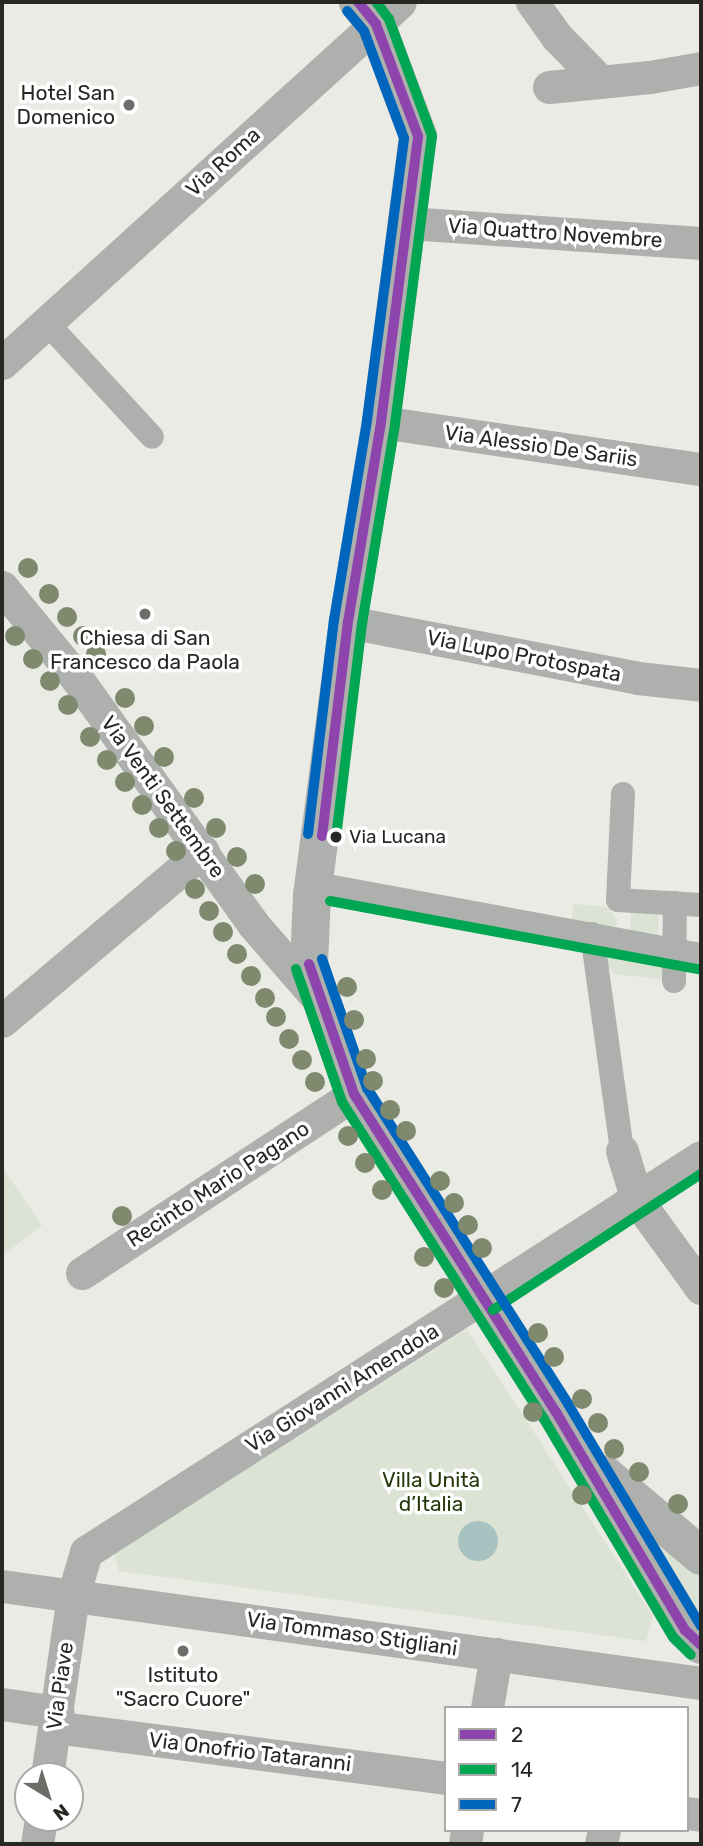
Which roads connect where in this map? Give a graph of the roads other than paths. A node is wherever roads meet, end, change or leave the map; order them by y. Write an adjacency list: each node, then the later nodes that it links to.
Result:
1 (532, 2): 4 (street)
2 (378, 9): 6 (street); 8 (street, Via Roma)
3 (701, 68): 4 (street)
4 (601, 82): 5 (street)
5 (549, 87)
6 (408, 223): 7 (street, Via Quattro Novembre); 10 (street)
7 (701, 243)
8 (46, 322): 9 (street, Via Roma); 11 (street)
9 (2, 363)
10 (381, 422): 12 (street, Via Alessio De Sariis); 14 (street)
11 (152, 438)
12 (701, 469)
13 (2, 587): 17 (street, Via Venti Settembre)
14 (348, 622): 15 (street, Via Lupo Protospata); 27 (street)
15 (701, 685)
16 (623, 794): 19 (street)
17 (203, 851): 27 (street, Via Venti Settembre); 28 (street)
18 (333, 887): 22 (street)
19 (628, 901): 20 (street); 23 (street)
20 (675, 903): 21 (street); 24 (street)
21 (701, 905)
22 (592, 934): 23 (street); 30 (street)
23 (624, 940): 24 (street)
24 (674, 950): 25 (street); 26 (street)
25 (701, 955)
26 (674, 981)
27 (325, 1006): 29 (street)
28 (2, 1021)
29 (354, 1094): 33 (street, Recinto Mario Pagano); 35 (street)
30 (622, 1151): 32 (street)
31 (701, 1157): 32 (street, Via Giovanni Amendola)
32 (637, 1200): 34 (street); 35 (street, Via Giovanni Amendola)
33 (82, 1273)
34 (701, 1288)
35 (485, 1298): 36 (street); 39 (street, Via Giovanni Amendola)
36 (581, 1454): 37 (street); 40 (street)
37 (701, 1556)
38 (2, 1586): 39 (street, Via Tommaso Stigliani)
39 (73, 1596): 41 (street, Via Tommaso Stigliani); 45 (street, Via Piave)
40 (701, 1645)
41 (496, 1654): 42 (street, Via Tommaso Stigliani); 44 (street)
42 (701, 1683)
43 (2, 1704): 45 (street, Via Onofrio Tataranni)
44 (487, 1706)
45 (55, 1720): 46 (street, Via Piave); 47 (street, Via Onofrio Tataranni)
46 (49, 1762)
47 (444, 1777)

